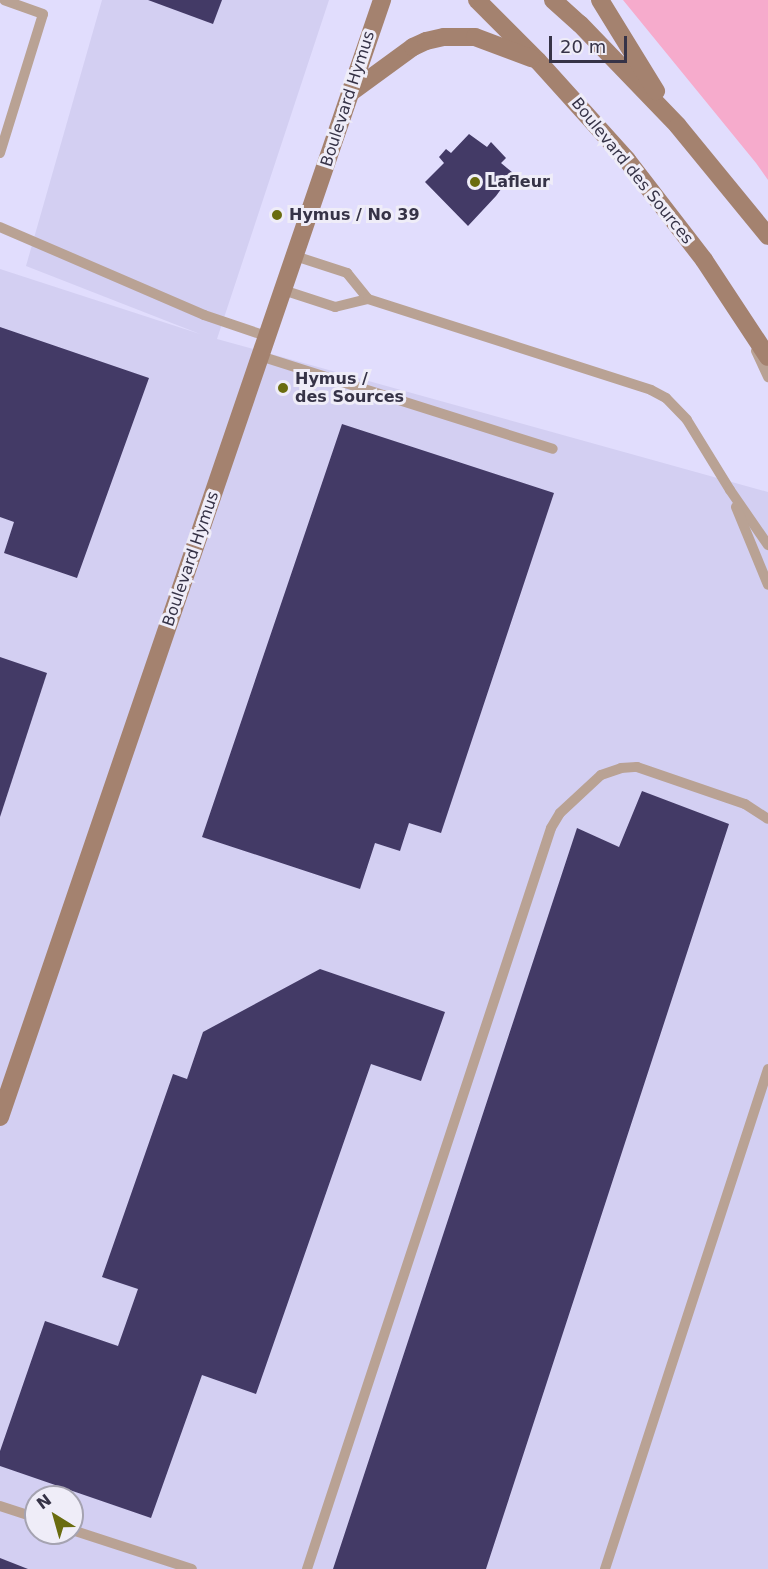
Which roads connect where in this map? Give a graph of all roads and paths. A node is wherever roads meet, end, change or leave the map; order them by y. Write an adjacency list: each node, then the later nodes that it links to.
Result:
1 (4, 0): 9 (lane)
2 (381, 0): 7 (street, Boulevard Hymus)
3 (477, 0): 6 (street, Boulevard des Sources)
4 (553, 0): 8 (street)
5 (600, 0): 8 (street)
6 (538, 61): 7 (street); 15 (street, Boulevard des Sources)
7 (350, 93): 12 (street, Boulevard Hymus)
8 (678, 126): 11 (street)
9 (1, 148)
10 (0, 227): 16 (lane)
11 (768, 236)
12 (295, 256): 13 (street, Boulevard Hymus); 14 (lane)
13 (283, 290): 14 (lane); 16 (street, Boulevard Hymus)
14 (368, 298): 21 (lane)
15 (734, 302): 18 (street, Boulevard des Sources); 19 (lane)
16 (266, 336): 17 (street, Boulevard Hymus)
17 (260, 356): 20 (lane); 26 (street, Boulevard Hymus)
18 (768, 357)
19 (768, 377)
20 (553, 449)
21 (730, 490): 22 (lane); 23 (lane)
22 (768, 545)
23 (768, 585)
24 (768, 819): 31 (lane)
25 (768, 1069): 32 (lane)
26 (0, 1117)
27 (0, 1506): 28 (lane)
28 (24, 1514)
29 (84, 1534): 30 (lane)
30 (192, 1569)
31 (307, 1569)
32 (605, 1569)

